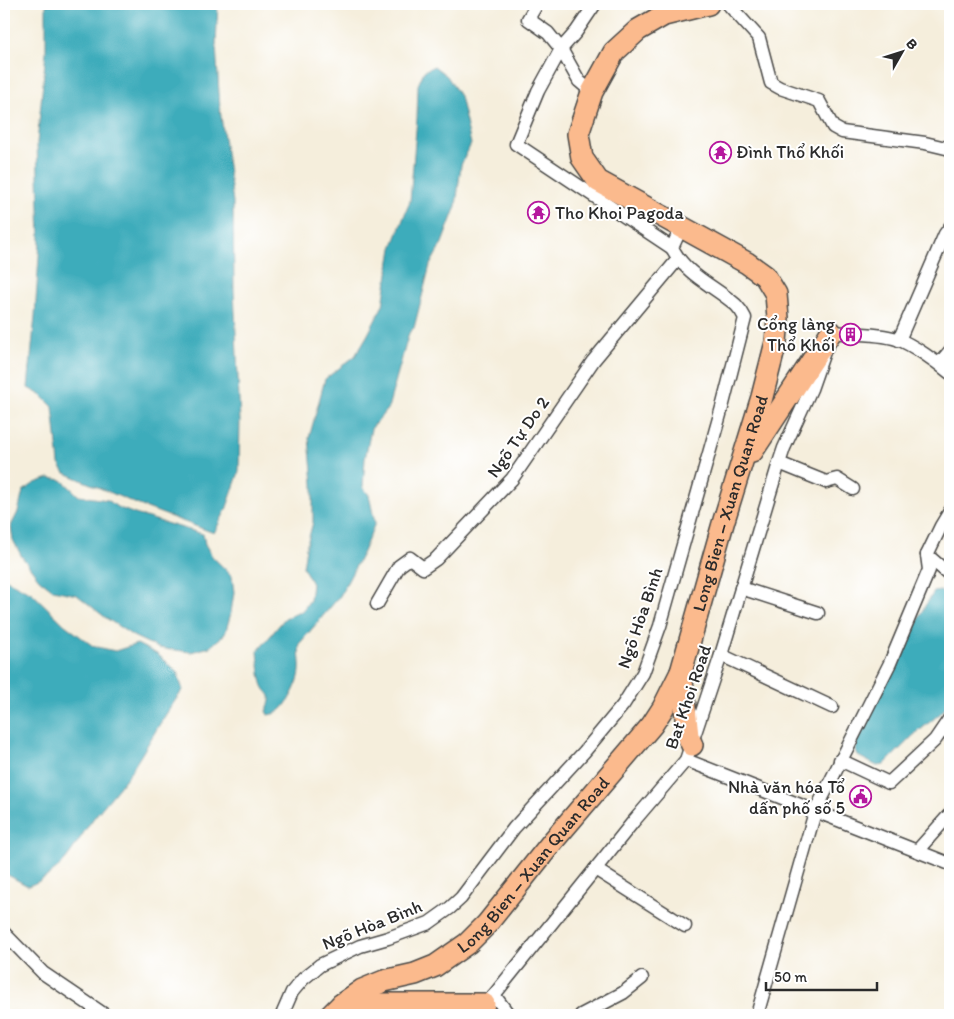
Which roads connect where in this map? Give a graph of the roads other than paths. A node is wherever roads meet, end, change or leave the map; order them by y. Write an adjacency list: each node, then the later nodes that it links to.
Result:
1 (537, 4): 5 (street)
2 (595, 4): 5 (street)
3 (708, 4): 6 (main road, Long Bien – Xuan Quan Road)
4 (728, 4): 7 (street)
5 (561, 49): 6 (street); 10 (street)
6 (592, 92): 9 (main road, Long Bien – Xuan Quan Road)
7 (950, 149)
8 (950, 227): 12 (street)
9 (681, 228): 10 (street); 17 (main road, Long Bien – Xuan Quan Road)
10 (675, 254): 23 (street, Ngõ Tự Do 2); 42 (street, Ngõ Hòa Bình)
11 (831, 332): 12 (street); 16 (street, Bat Khoi Road); 17 (main road)
12 (899, 340): 14 (street)
13 (950, 351): 14 (street)
14 (938, 364): 15 (street)
15 (950, 373)
16 (779, 463): 18 (street); 22 (street, Bat Khoi Road)
17 (739, 473): 26 (main road, Long Bien – Xuan Quan Road)
18 (853, 489)
19 (950, 511): 20 (street)
20 (927, 555): 21 (street); 30 (street)
21 (950, 575)
22 (741, 588): 24 (street); 25 (street, Bat Khoi Road)
23 (377, 604)
24 (818, 613)
25 (721, 655): 27 (street); 29 (street, Bat Khoi Road)
26 (681, 672): 29 (main road); 40 (main road, Long Bien – Xuan Quan Road)
27 (832, 707)
28 (950, 718): 30 (street)
29 (689, 752): 31 (street); 35 (street, Bat Khoi Road)
30 (840, 760): 31 (street)
31 (815, 812): 33 (street); 45 (street)
32 (950, 814): 33 (street)
33 (917, 851): 34 (street)
34 (950, 864)
35 (595, 869): 36 (street); 39 (street, Bat Khoi Road)
36 (685, 926)
37 (4, 933): 41 (street)
38 (642, 978): 44 (street)
39 (484, 1005): 40 (main road); 43 (street)
40 (336, 1010)
41 (105, 1015)
42 (282, 1015)
43 (509, 1015)
44 (581, 1015)
45 (757, 1015)

